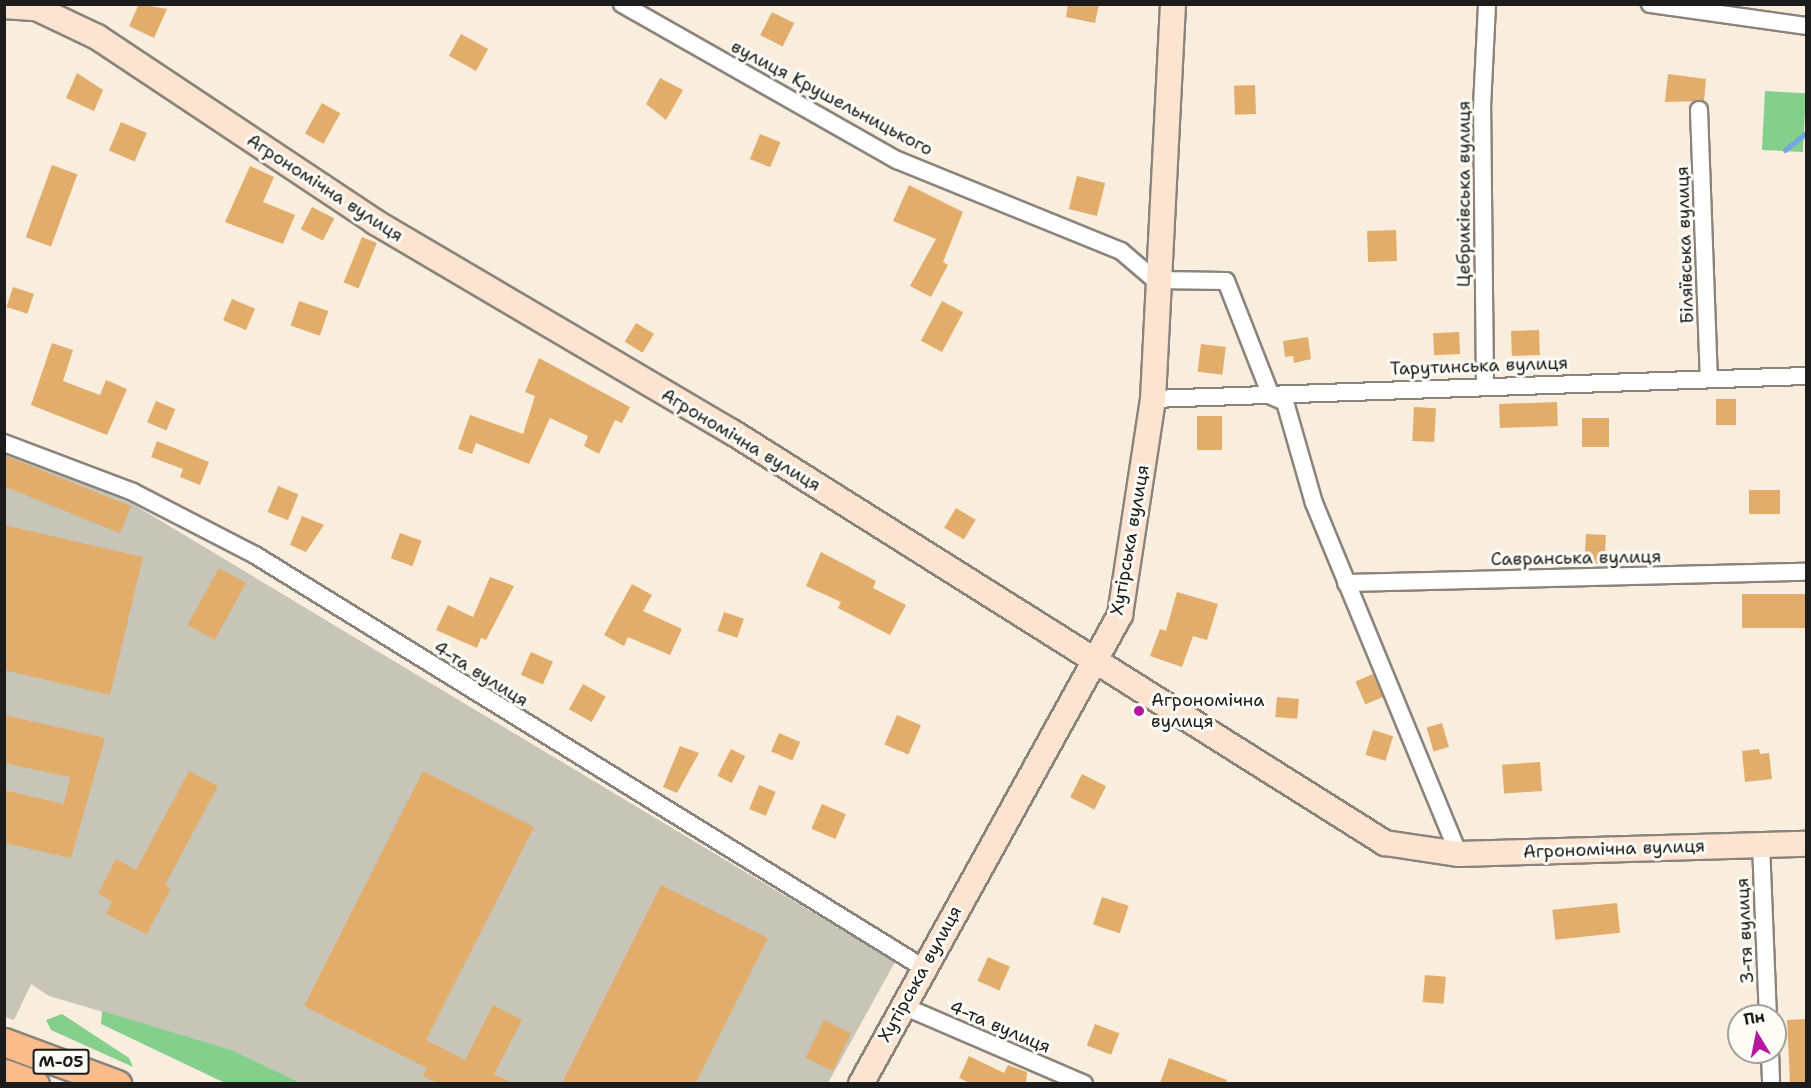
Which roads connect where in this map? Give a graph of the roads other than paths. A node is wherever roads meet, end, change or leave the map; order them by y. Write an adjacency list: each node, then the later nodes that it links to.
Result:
1 (622, 4): 8 (street, вулиця Крушельницького)
2 (1173, 4): 8 (street, Хутірська вулиця)
3 (1487, 4): 11 (street, Цебриківська вулиця)
4 (1650, 4): 6 (street)
5 (4, 6): 17 (street, Агрономічна вулиця)
6 (1806, 26)
7 (1699, 110): 10 (street, Біляївська вулиця)
8 (1155, 279): 12 (street); 13 (street, Хутірська вулиця)
9 (1806, 376): 10 (street, Тарутинська вулиця)
10 (1709, 378): 11 (street, Тарутинська вулиця)
11 (1485, 384): 12 (street, Тарутинська вулиця)
12 (1271, 396): 13 (street, Тарутинська вулиця); 16 (street)
13 (1153, 399): 17 (street, Хутірська вулиця)
14 (4, 443): 21 (street, 4-та вулиця)
15 (1806, 572): 16 (street, Савранська вулиця)
16 (1346, 583): 20 (street)
17 (1096, 661): 20 (street, Агрономічна вулиця); 21 (street, Хутірська вулиця)
18 (1761, 844): 19 (street, Агрономічна вулиця); 20 (street, Агрономічна вулиця); 22 (street, 3-тя вулиця)
19 (1806, 844)
20 (1459, 854)
21 (922, 966): 23 (street, Хутірська вулиця)
22 (1768, 1004)
23 (902, 1005): 29 (street, Хутірська вулиця); 30 (street, 4-та вулиця)
24 (4, 1042): 28 (main road, М-05)
25 (1771, 1064): 31 (street)
26 (4, 1073): 27 (main road, М-05)
27 (35, 1083)
28 (117, 1083)
29 (861, 1083)
30 (1084, 1083)
31 (1772, 1083)

